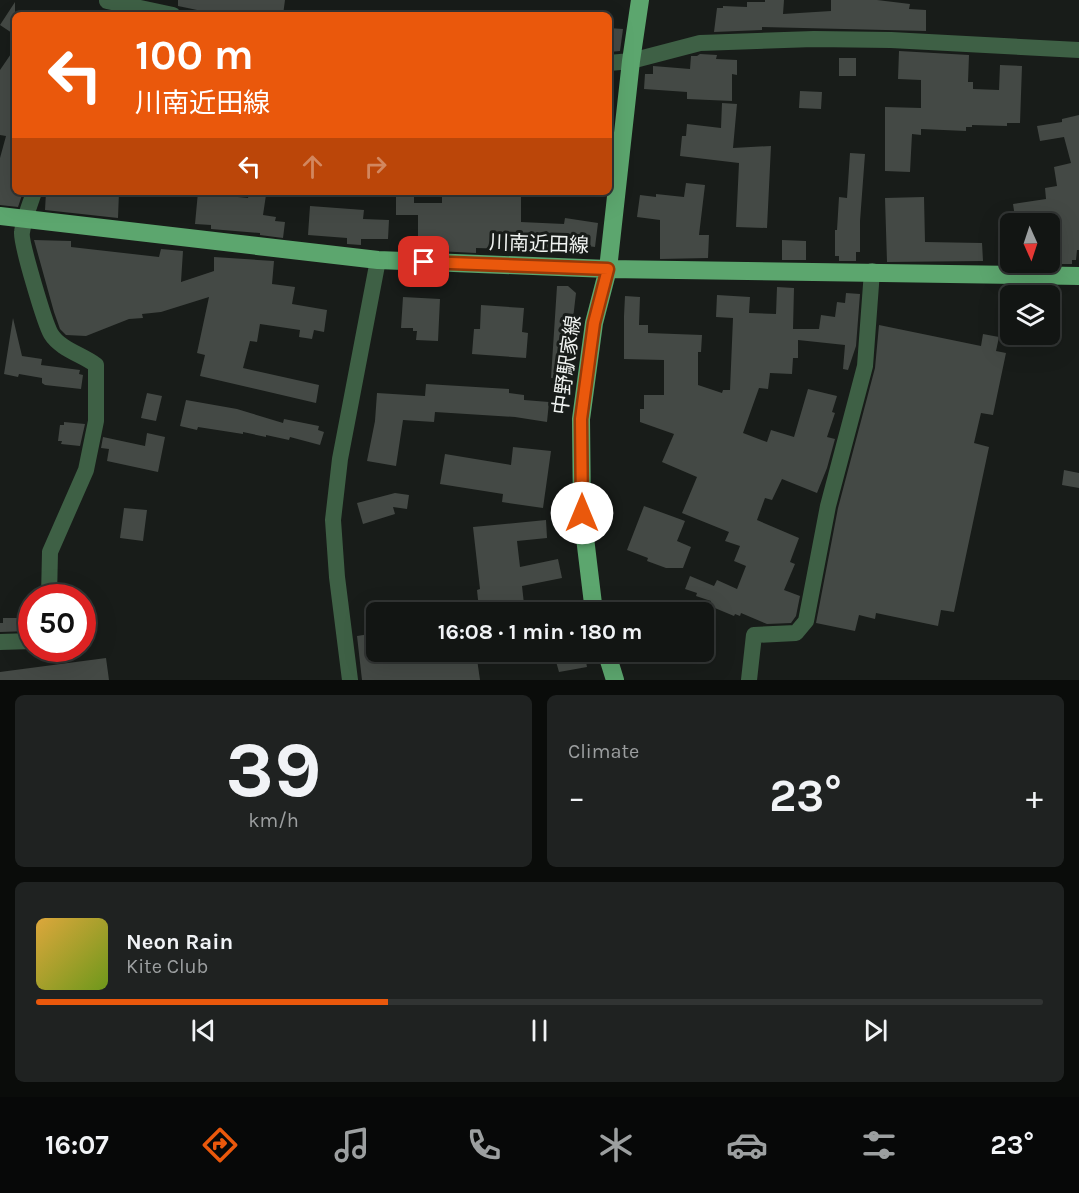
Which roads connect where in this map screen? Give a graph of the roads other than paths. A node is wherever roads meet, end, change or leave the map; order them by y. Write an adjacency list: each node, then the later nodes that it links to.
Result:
1 (640, 0): 5 (main road, 中野駅家線)
2 (105, 5): 3 (street)
3 (153, 12)
4 (1079, 50): 5 (street)
5 (631, 61): 6 (street); 11 (main road, 中野駅家線)
6 (612, 63)
7 (33, 195): 9 (street)
8 (0, 216): 9 (main road, 川南近田線)
9 (24, 220): 10 (main road, 川南近田線); 14 (street)
10 (378, 260): 11 (main road, 川南近田線); 19 (street)
11 (608, 269): 12 (main road, 川南近田線); 15 (main road, 中野駅家線)
12 (872, 272): 13 (main road, 川南近田線); 21 (street)
13 (1079, 276)
14 (49, 584)
15 (593, 602)
16 (18, 641): 17 (street)
17 (0, 642)
18 (609, 662): 20 (main road)
19 (350, 680)
20 (615, 680)
21 (749, 680)

